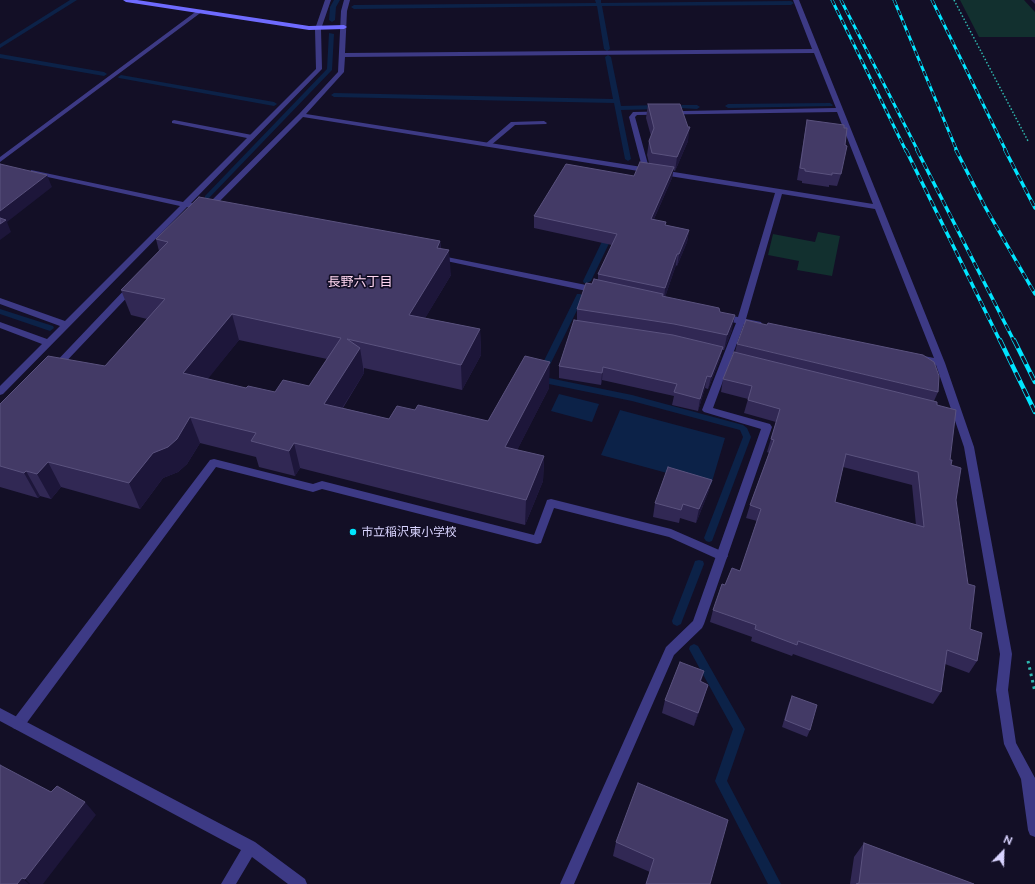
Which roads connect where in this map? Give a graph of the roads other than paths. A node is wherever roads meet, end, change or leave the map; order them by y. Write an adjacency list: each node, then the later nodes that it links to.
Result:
1 (126, 0): 5 (street)
2 (328, 0): 7 (street)
3 (347, 0): 6 (street)
4 (796, 0): 8 (street)
5 (200, 12): 7 (street); 16 (street)
6 (344, 27): 7 (street); 9 (street)
7 (318, 29): 14 (street)
8 (816, 51): 9 (street); 10 (street)
9 (342, 56): 11 (street)
10 (839, 110): 18 (street); 21 (street)
11 (300, 115): 15 (street); 20 (street)
12 (174, 122): 14 (street)
13 (544, 123): 15 (street)
14 (252, 137): 20 (street)
15 (488, 145): 18 (street)
16 (0, 160)
17 (23, 170): 20 (street)
18 (646, 170): 19 (street)
19 (779, 191): 21 (street); 27 (street)
20 (185, 204): 29 (street)
21 (878, 207): 33 (street)
22 (426, 255): 24 (street)
23 (136, 283): 34 (street)
24 (604, 292)
25 (0, 301): 29 (street)
26 (710, 314): 27 (street)
27 (741, 321): 30 (street); 36 (street)
28 (0, 325): 31 (street)
29 (67, 325): 31 (street)
30 (764, 326)
31 (49, 343): 35 (street)
32 (910, 356): 33 (street)
33 (940, 363): 39 (street)
34 (49, 374)
35 (0, 392)
36 (722, 556): 38 (street); 43 (street)
37 (0, 714): 38 (street)
38 (18, 724): 40 (street)
39 (1035, 830)
40 (250, 847): 41 (street); 42 (street)
41 (228, 884)
42 (300, 884)
43 (567, 884)

